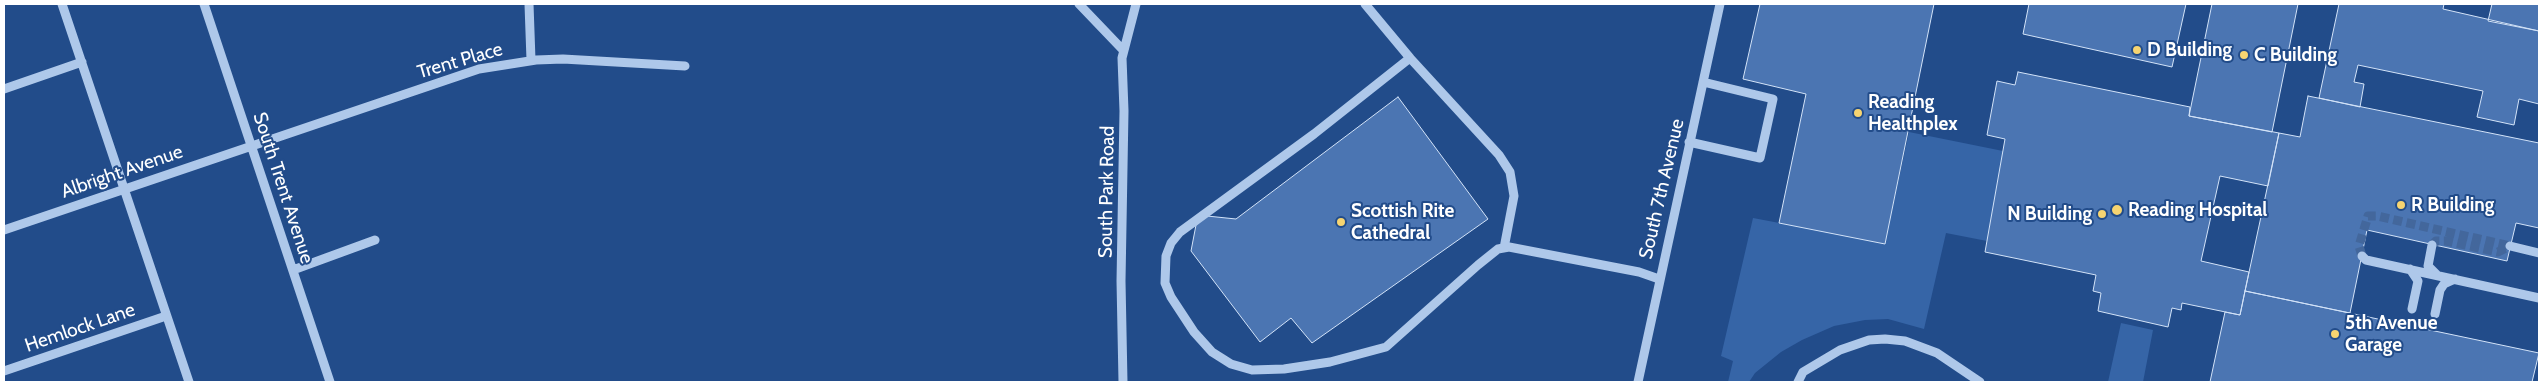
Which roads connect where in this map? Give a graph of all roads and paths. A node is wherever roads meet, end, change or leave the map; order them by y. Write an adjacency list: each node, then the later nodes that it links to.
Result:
1 (62, 4): 11 (street)
2 (204, 4): 16 (street, South Trent Avenue)
3 (529, 4): 10 (street)
4 (1079, 4): 8 (street)
5 (1136, 4): 8 (street, South Park Road)
6 (1365, 4): 9 (street)
7 (1720, 4): 13 (street, South 7th Avenue)
8 (1123, 50): 37 (street, South Park Road)
9 (1410, 58): 22 (street); 22 (street)
10 (531, 60): 12 (street, Trent Place); 16 (street, Trent Place)
11 (82, 62): 14 (street); 17 (street)
12 (685, 66)
13 (1703, 82): 15 (street, South 7th Avenue); 15 (street)
14 (4, 88)
15 (1689, 142): 28 (street, South 7th Avenue)
16 (252, 145): 17 (street, Albright Avenue); 26 (street, South Trent Avenue)
17 (124, 188): 18 (street, Albright Avenue); 33 (street)
18 (4, 230)
19 (375, 240): 26 (street)
20 (2432, 244): 27 (street)
21 (2510, 246): 23 (street)
22 (1504, 248): 28 (street)
23 (2539, 253)
24 (2362, 256): 25 (street)
25 (2410, 269): 27 (street); 31 (street)
26 (293, 270): 36 (street, South Trent Avenue)
27 (2438, 275): 29 (street)
28 (1658, 279): 38 (street, South 7th Avenue)
29 (2455, 279): 30 (street); 32 (street)
30 (2539, 298)
31 (2412, 309)
32 (2435, 314)
33 (166, 316): 34 (street, Hemlock Lane); 35 (street)
34 (4, 372)
35 (189, 382)
36 (330, 382)
37 (1124, 382)
38 (1638, 382)
39 (1798, 382): 40 (street)
40 (1980, 382)

